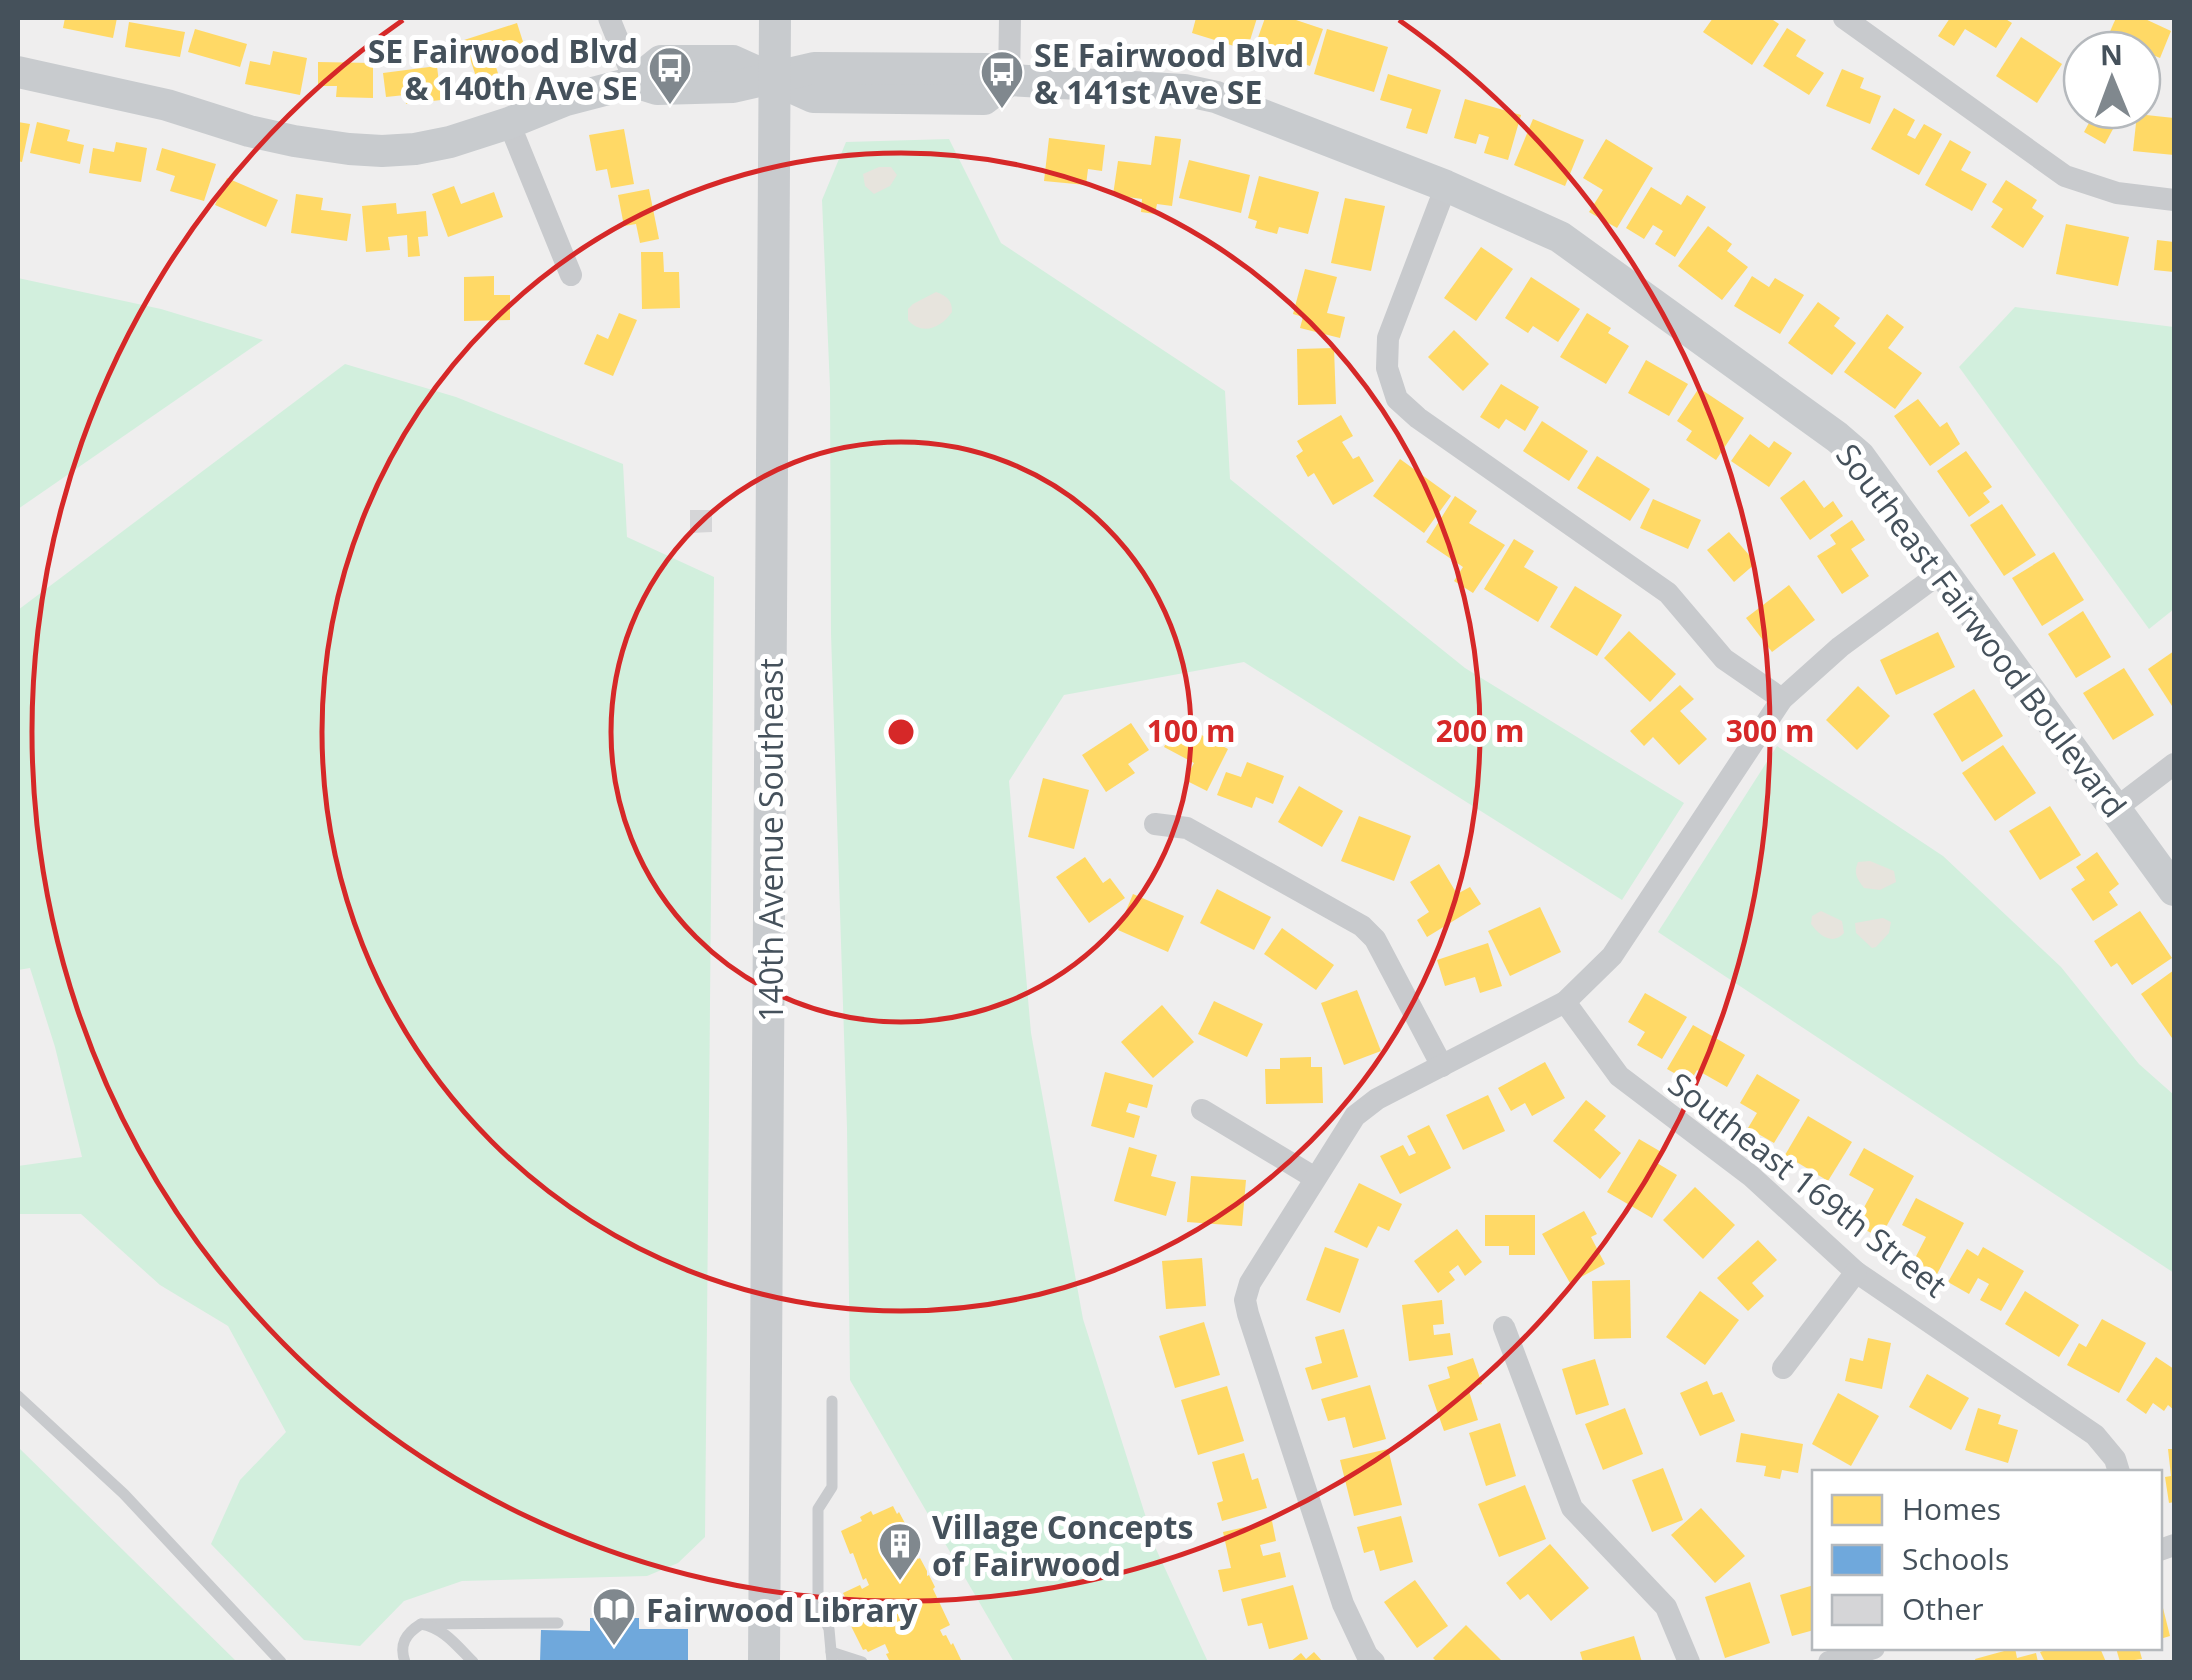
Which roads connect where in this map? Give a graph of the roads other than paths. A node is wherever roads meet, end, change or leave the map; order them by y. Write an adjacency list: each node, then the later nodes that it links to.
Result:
1 (609, 18): 8 (street)
2 (775, 18): 6 (street, 140th Avenue Southeast)
3 (1010, 18): 7 (street)
4 (1844, 18): 11 (street)
5 (18, 72): 9 (street, Southeast Fairwood Boulevard)
6 (774, 78): 7 (street, Southeast Fairwood Boulevard); 8 (street, Southeast Fairwood Boulevard); 36 (street, 140th Avenue Southeast)
7 (1009, 80): 10 (street, Southeast Fairwood Boulevard)
8 (635, 82): 9 (street, Southeast Fairwood Boulevard)
9 (509, 123): 12 (street)
10 (1446, 186): 13 (street, Southeast Fairwood Boulevard); 14 (street)
11 (2174, 200)
12 (570, 275)
13 (1943, 571): 14 (street); 16 (street, Southeast Fairwood Boulevard)
14 (1782, 699): 19 (street)
15 (2174, 764): 16 (street)
16 (2115, 809): 18 (street, Southeast Fairwood Boulevard)
17 (1155, 824): 20 (street)
18 (2174, 890)
19 (1565, 1002): 20 (street); 23 (street, Southeast 169th Street)
20 (1442, 1066): 22 (street)
21 (1202, 1110): 22 (street)
22 (1315, 1178): 38 (street)
23 (1856, 1272): 25 (street); 28 (street, Southeast 169th Street)
24 (1504, 1328): 39 (street)
25 (1783, 1368)
26 (18, 1396): 33 (lane)
27 (832, 1401): 32 (lane)
28 (2118, 1470)
29 (558, 1623): 30 (lane)
30 (420, 1624): 34 (lane); 35 (lane)
31 (1868, 1650): 40 (street)
32 (831, 1657): 37 (lane)
33 (280, 1662)
34 (405, 1662)
35 (473, 1662)
36 (764, 1662)
37 (862, 1662)
38 (1374, 1662)
39 (1689, 1662)
40 (1829, 1662)

